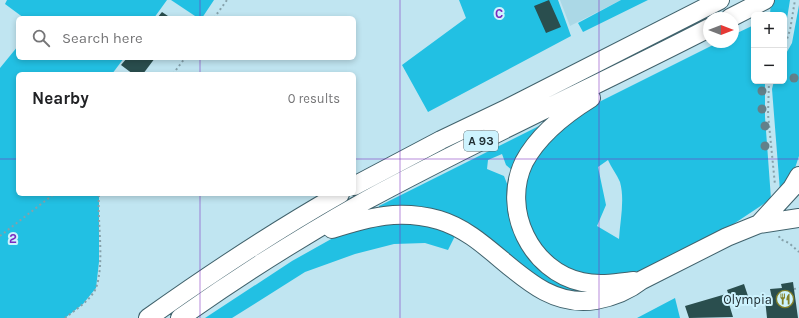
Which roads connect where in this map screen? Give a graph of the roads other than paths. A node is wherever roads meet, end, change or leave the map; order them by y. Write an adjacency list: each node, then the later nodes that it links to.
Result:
1 (720, 0): 7 (highway, A 93)
2 (765, 0): 3 (highway)
3 (739, 13)
4 (703, 31): 5 (highway, A 93)
5 (664, 51): 11 (highway, A 93); 12 (highway)
6 (799, 176): 10 (highway)
7 (356, 185)
8 (337, 196): 13 (highway)
9 (799, 218): 10 (highway)
10 (759, 224): 12 (highway)
11 (301, 238): 12 (highway); 14 (highway, A 93)
12 (642, 280)
13 (148, 318)
14 (180, 318)

